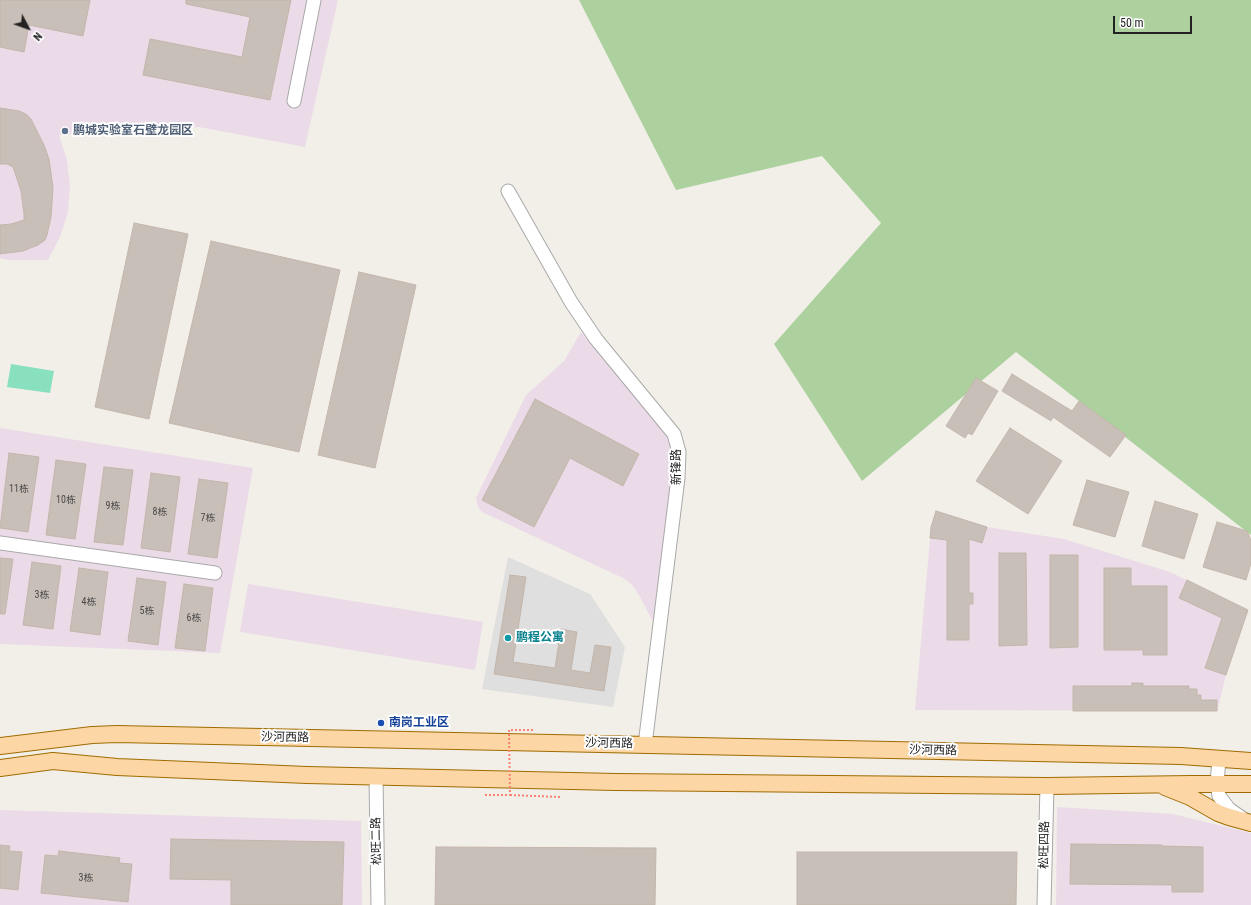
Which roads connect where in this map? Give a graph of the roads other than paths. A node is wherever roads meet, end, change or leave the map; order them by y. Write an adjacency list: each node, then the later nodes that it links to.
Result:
1 (314, 0): 2 (street)
2 (294, 101)
3 (508, 191): 7 (street, 新锋路)
4 (0, 543): 5 (street)
5 (215, 573)
6 (69, 738): 7 (main road, 沙河西路); 8 (main road, 沙河西路); 11 (main road)
7 (645, 745): 9 (main road, 沙河西路)
8 (0, 746)
9 (1219, 759): 10 (main road, 沙河西路); 15 (street)
10 (1251, 761)
11 (53, 762): 12 (main road); 13 (main road)
12 (0, 768)
13 (376, 777): 17 (main road); 19 (street, 松旺二路)
14 (1150, 784): 15 (main road); 17 (main road); 18 (main road)
15 (1217, 784): 16 (main road); 18 (street)
16 (1251, 784)
17 (1046, 786): 20 (street, 松旺四路)
18 (1251, 823)
19 (378, 905)
20 (1044, 905)

